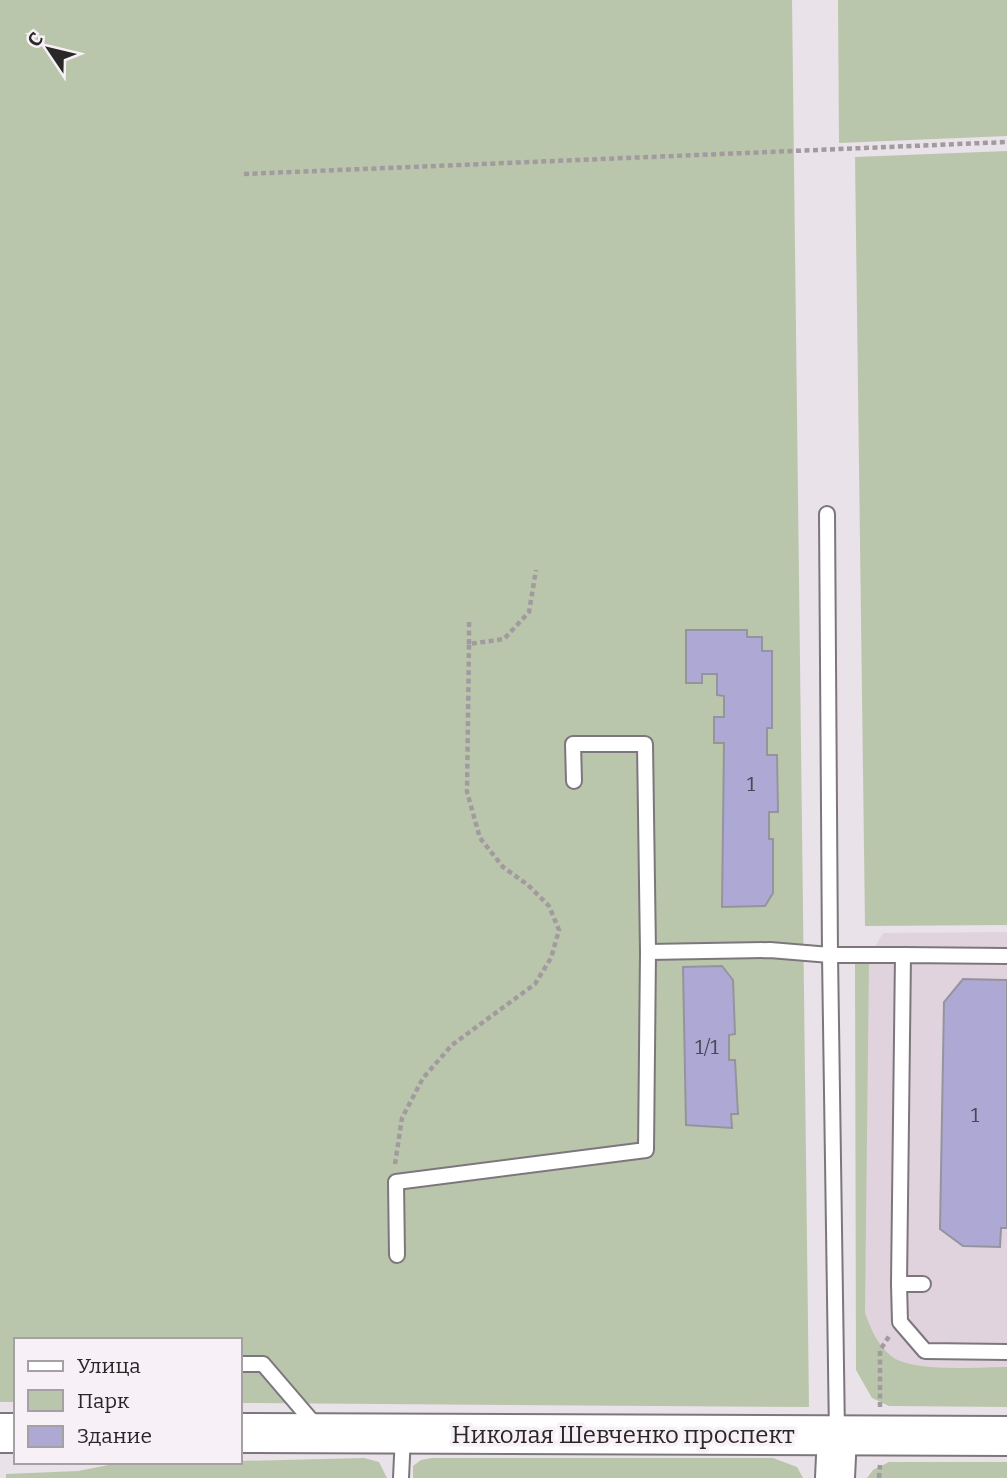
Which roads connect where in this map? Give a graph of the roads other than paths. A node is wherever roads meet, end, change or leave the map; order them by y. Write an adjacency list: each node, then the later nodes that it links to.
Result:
1 (827, 514): 4 (lane)
2 (574, 781): 3 (lane)
3 (648, 952): 4 (lane); 7 (lane)
4 (830, 955): 5 (lane); 15 (lane)
5 (903, 955): 6 (lane); 8 (lane)
6 (1007, 956)
7 (397, 1255)
8 (899, 1284): 9 (lane); 10 (lane)
9 (923, 1284)
10 (1007, 1352)
11 (242, 1364): 13 (lane)
12 (242, 1433): 13 (main road, Николая Шевченко проспект)
13 (322, 1433): 14 (main road, Николая Шевченко проспект)
14 (403, 1434): 15 (main road, Николая Шевченко проспект); 17 (lane)
15 (837, 1435): 16 (main road, Николая Шевченко проспект); 18 (main road)
16 (1007, 1436)
17 (401, 1478)
18 (835, 1478)

